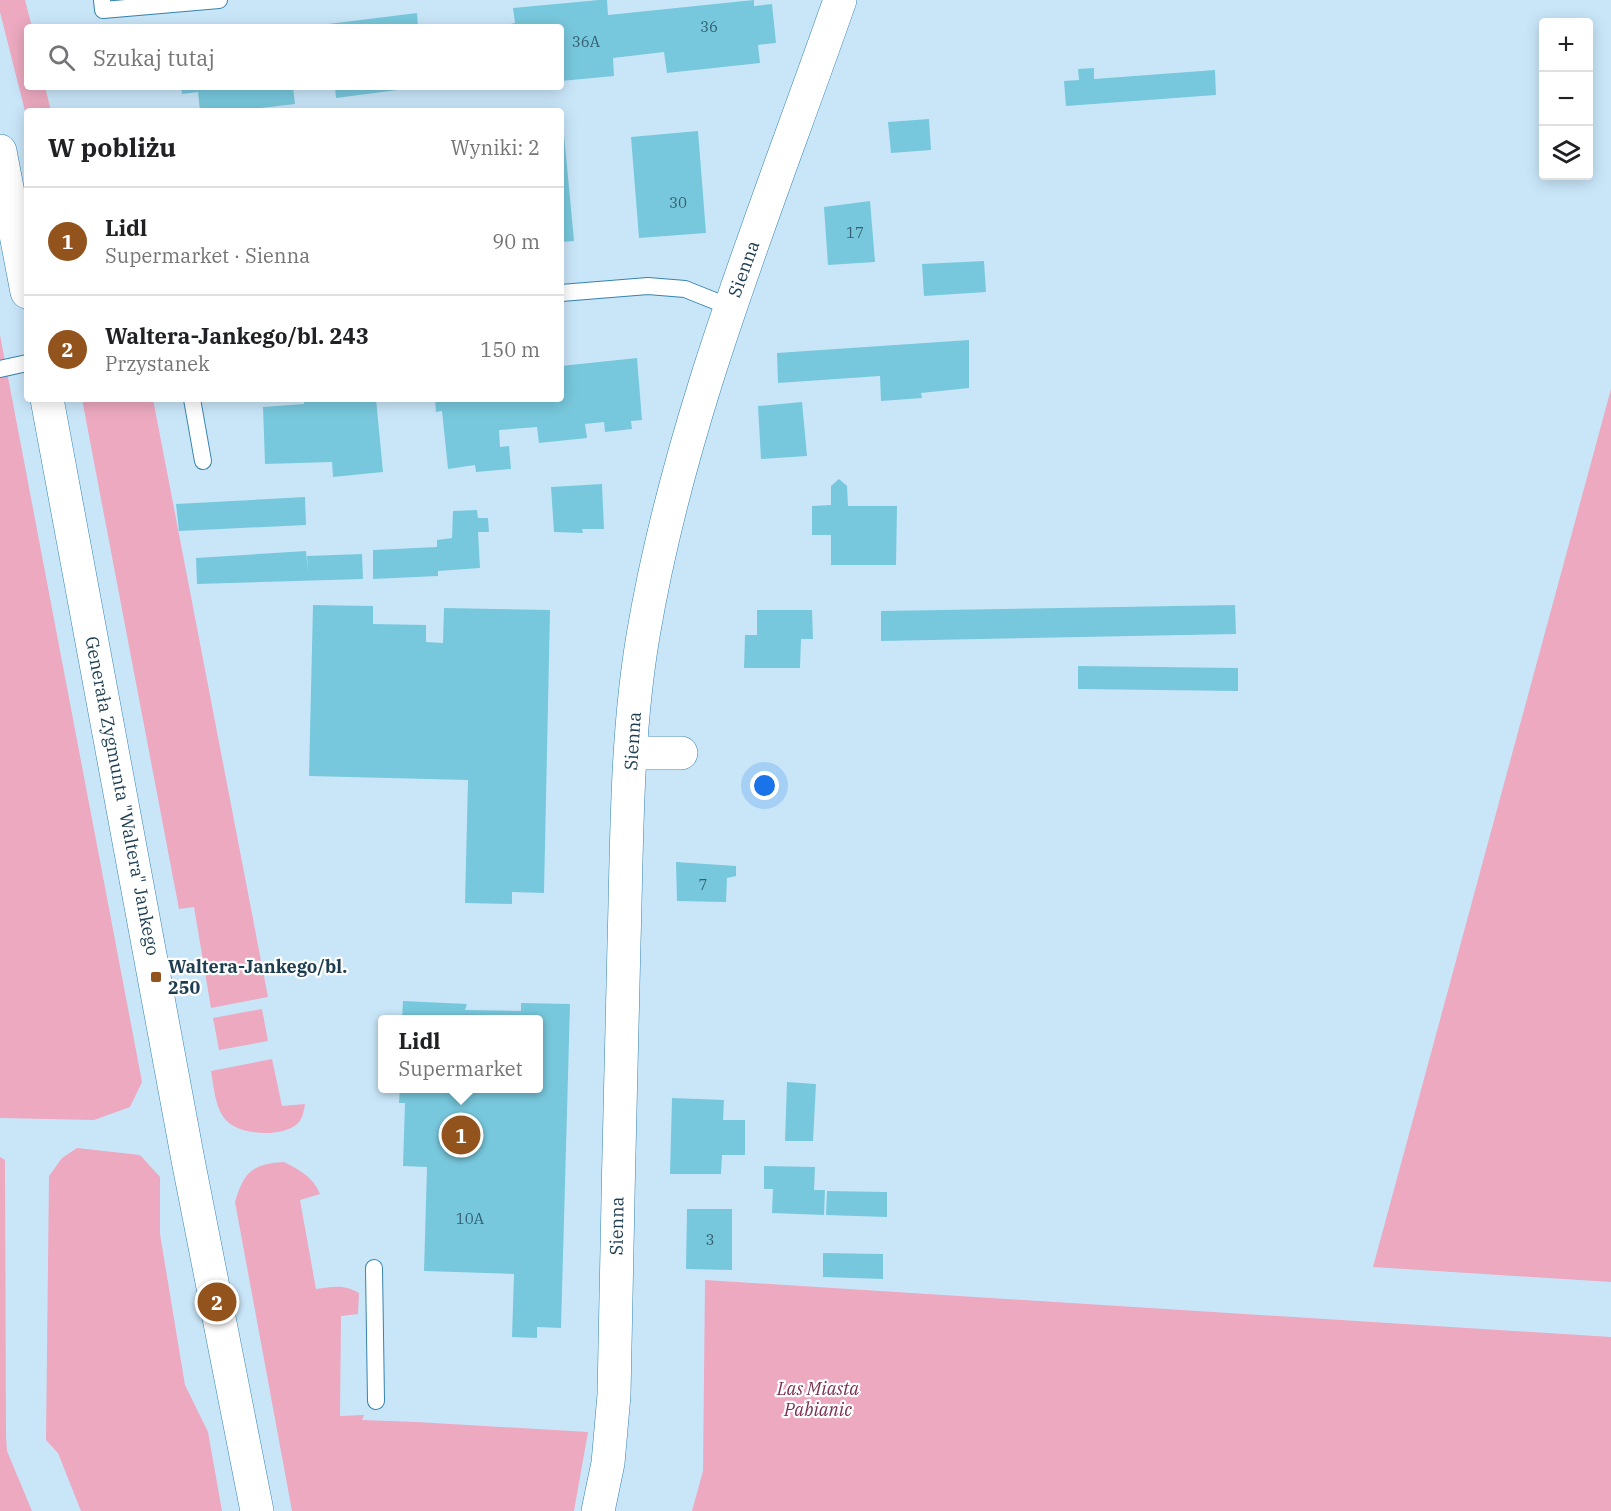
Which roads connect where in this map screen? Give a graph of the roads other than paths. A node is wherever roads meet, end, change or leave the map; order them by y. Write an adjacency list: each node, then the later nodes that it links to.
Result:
1 (102, 0): 2 (lane)
2 (219, 0)
3 (840, 0): 7 (street, Sienna)
4 (0, 151): 5 (street)
5 (24, 276)
6 (564, 293): 7 (lane)
7 (730, 307): 13 (street, Sienna)
8 (24, 364): 9 (lane)
9 (0, 369)
10 (48, 402): 17 (street, Generała Zygmunta "Waltera" Jankego)
11 (193, 402): 12 (lane)
12 (203, 461)
13 (632, 753): 14 (street); 18 (street, Sienna)
14 (681, 753)
15 (374, 1268): 16 (lane)
16 (376, 1401)
17 (257, 1511)
18 (598, 1511)

